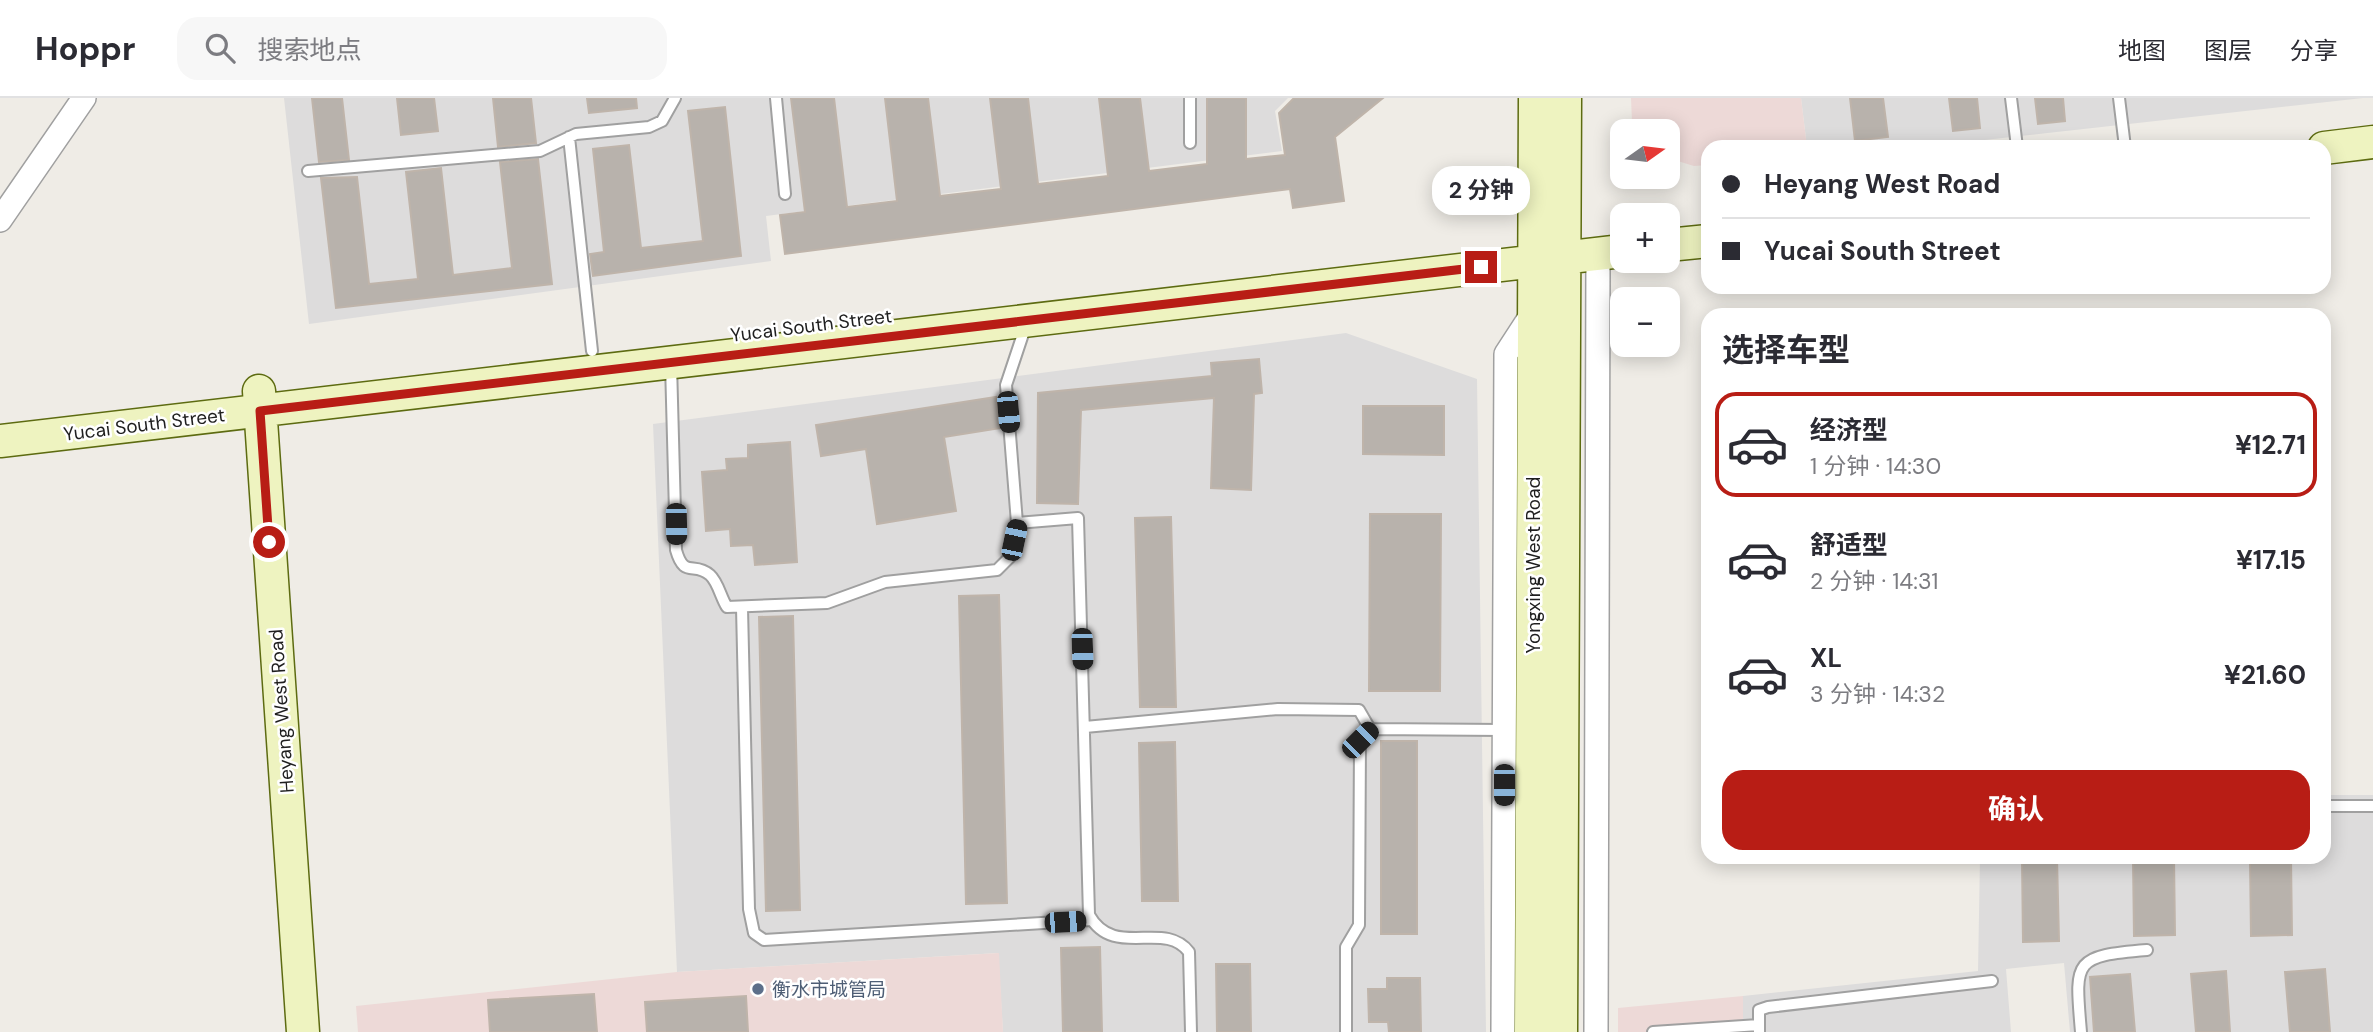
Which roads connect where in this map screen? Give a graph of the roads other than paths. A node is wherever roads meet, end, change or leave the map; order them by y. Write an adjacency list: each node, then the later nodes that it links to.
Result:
1 (84, 98): 19 (street)
2 (675, 98): 9 (lane)
3 (776, 98): 18 (lane)
4 (1190, 98): 13 (lane)
5 (1535, 98): 25 (main road, Yongxing West Road)
6 (1565, 98): 25 (main road, Yongxing West Road)
7 (2011, 98): 10 (lane)
8 (2119, 98): 11 (lane)
9 (569, 137): 17 (lane); 29 (lane)
10 (2016, 140)
11 (2124, 140)
12 (2373, 142): 14 (main road)
13 (1190, 143)
14 (2331, 147)
15 (2373, 163): 16 (main road)
16 (2331, 167)
17 (308, 171)
18 (785, 194)
19 (0, 220)
20 (1701, 221): 21 (main road)
21 (1680, 224)
22 (1610, 233): 25 (main road, Yucai South Street)
23 (1701, 242): 24 (main road)
24 (1680, 244)
25 (1550, 249): 26 (main road, Yucai South Street); 27 (main road, Yongxing West Road); 28 (main road, Yucai South Street); 29 (main road, Yucai South Street); 51 (main road, Yongxing West Road)
26 (1610, 252): 52 (street)
27 (1534, 311): 38 (street); 50 (main road, Yongxing West Road)
28 (1027, 321): 30 (main road, Yucai South Street); 34 (lane)
29 (592, 351): 31 (main road, Yucai South Street)
30 (671, 362): 31 (main road, Yucai South Street); 35 (lane)
31 (248, 402): 32 (main road, Yucai South Street); 33 (main road, Yucai South Street); 45 (main road, Heyang West Road); 46 (main road, Heyang West Road)
32 (0, 421)
33 (0, 441)
34 (1017, 523): 35 (lane); 36 (lane)
35 (741, 608): 41 (lane)
36 (1085, 727): 37 (lane); 41 (lane)
37 (1370, 729): 38 (lane); 48 (lane)
38 (1504, 730): 49 (street)
39 (2331, 806): 40 (lane)
40 (2373, 806)
41 (1092, 920): 47 (lane)
42 (2147, 950): 54 (lane)
43 (1992, 981): 44 (lane)
44 (1759, 1028): 53 (lane)
45 (281, 1032)
46 (303, 1032)
47 (1191, 1032)
48 (1346, 1032)
49 (1503, 1032)
50 (1531, 1032)
51 (1561, 1032)
52 (1596, 1032)
53 (1653, 1032)
54 (2081, 1032)

